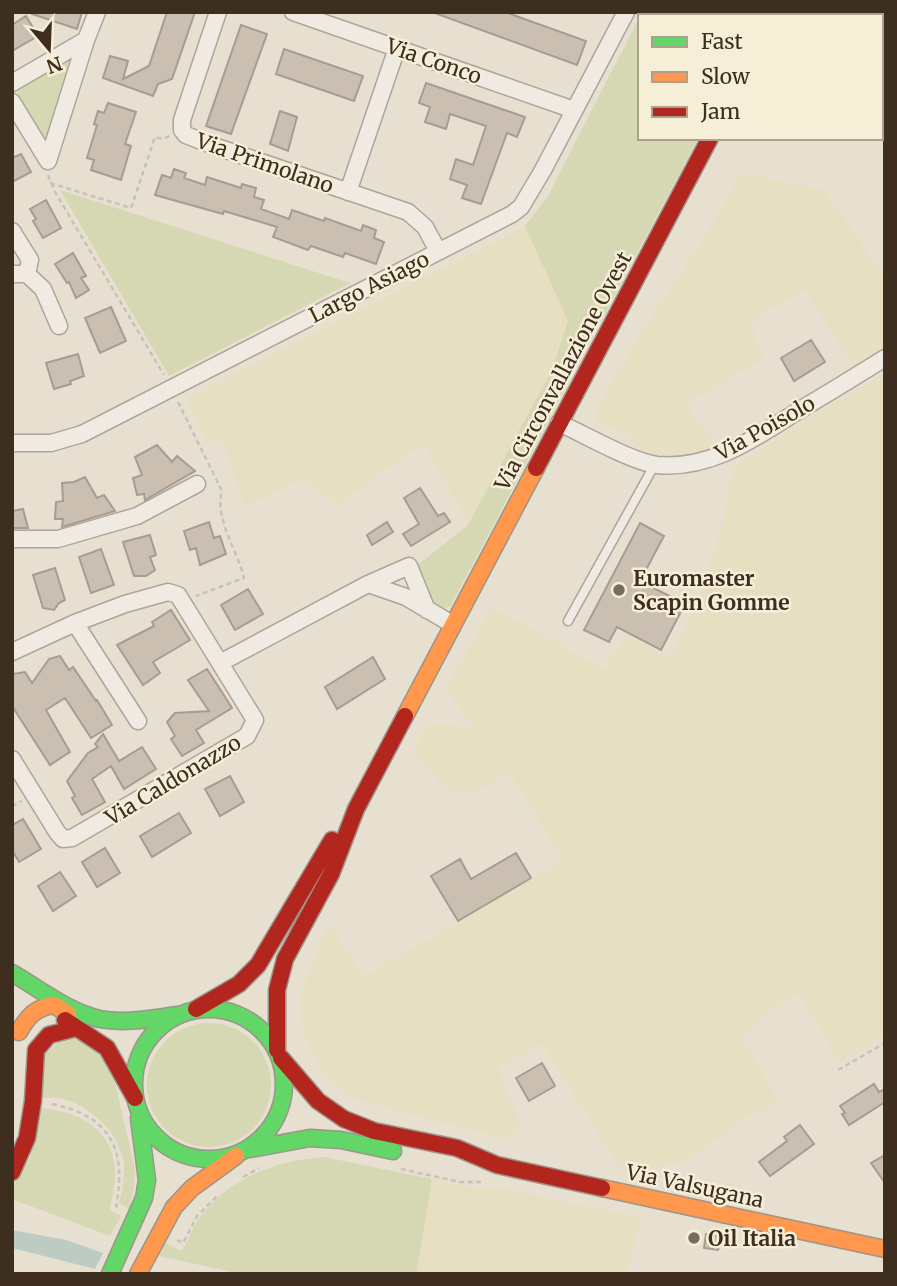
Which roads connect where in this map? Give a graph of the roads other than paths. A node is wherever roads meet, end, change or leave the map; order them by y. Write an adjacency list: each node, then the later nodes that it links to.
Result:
1 (97, 12): 5 (street)
2 (218, 12): 11 (street, Via Primolano)
3 (293, 12): 6 (street, Via Conco)
4 (626, 12): 9 (street, Largo Asiago)
5 (86, 40): 7 (street); 8 (street)
6 (397, 48): 9 (street, Via Conco); 11 (street, Via Primolano)
7 (12, 83)
8 (12, 102)
9 (574, 110): 13 (street, Largo Asiago)
10 (709, 140): 17 (main road, Via Circonvallazione Ovest)
11 (348, 192): 13 (street, Via Primolano)
12 (12, 231): 14 (street)
13 (438, 251): 18 (street, Largo Asiago)
14 (20, 274): 15 (street)
15 (59, 326)
16 (885, 358): 19 (street, Via Poisolo)
17 (559, 423): 19 (street, Via Poisolo); 26 (main road, Via Circonvallazione Ovest)
18 (12, 443)
19 (655, 464): 24 (lane)
20 (197, 484): 21 (street)
21 (12, 539)
22 (368, 584): 23 (street); 23 (street); 28 (street)
23 (426, 610): 26 (street)
24 (568, 621)
25 (75, 623): 27 (street); 28 (street, Via Caldonazzo); 29 (street)
26 (453, 624): 31 (main road, Via Circonvallazione Ovest)
27 (12, 652)
28 (220, 663): 30 (street, Via Caldonazzo)
29 (138, 721)
30 (12, 760)
31 (356, 808): 35 (main road, Via Circonvallazione Ovest); 40 (main road, Via Circonvallazione Ovest)
32 (12, 973): 37 (main road)
33 (12, 987): 34 (main road)
34 (44, 1007): 37 (main road); 38 (main road); 39 (main road)
35 (195, 1010): 36 (main road, Via Circonvallazione Ovest); 40 (main road, Via Circonvallazione Ovest)
36 (178, 1015): 37 (main road); 42 (main road, Via Circonvallazione Ovest)
37 (105, 1019)
38 (15, 1025): 41 (main road)
39 (76, 1028): 41 (main road); 42 (main road)
40 (279, 1054): 43 (main road, Via Circonvallazione Ovest); 44 (main road, Via Valsugana)
41 (32, 1087): 45 (main road)
42 (136, 1102): 43 (main road); 47 (main road, Via Circonvallazione Ovest)
43 (243, 1151): 44 (main road, Via Valsugana); 48 (main road, Via Circonvallazione Ovest)
44 (497, 1165): 46 (main road, Via Valsugana)
45 (12, 1172)
46 (885, 1249)
47 (110, 1274)
48 (138, 1274)

